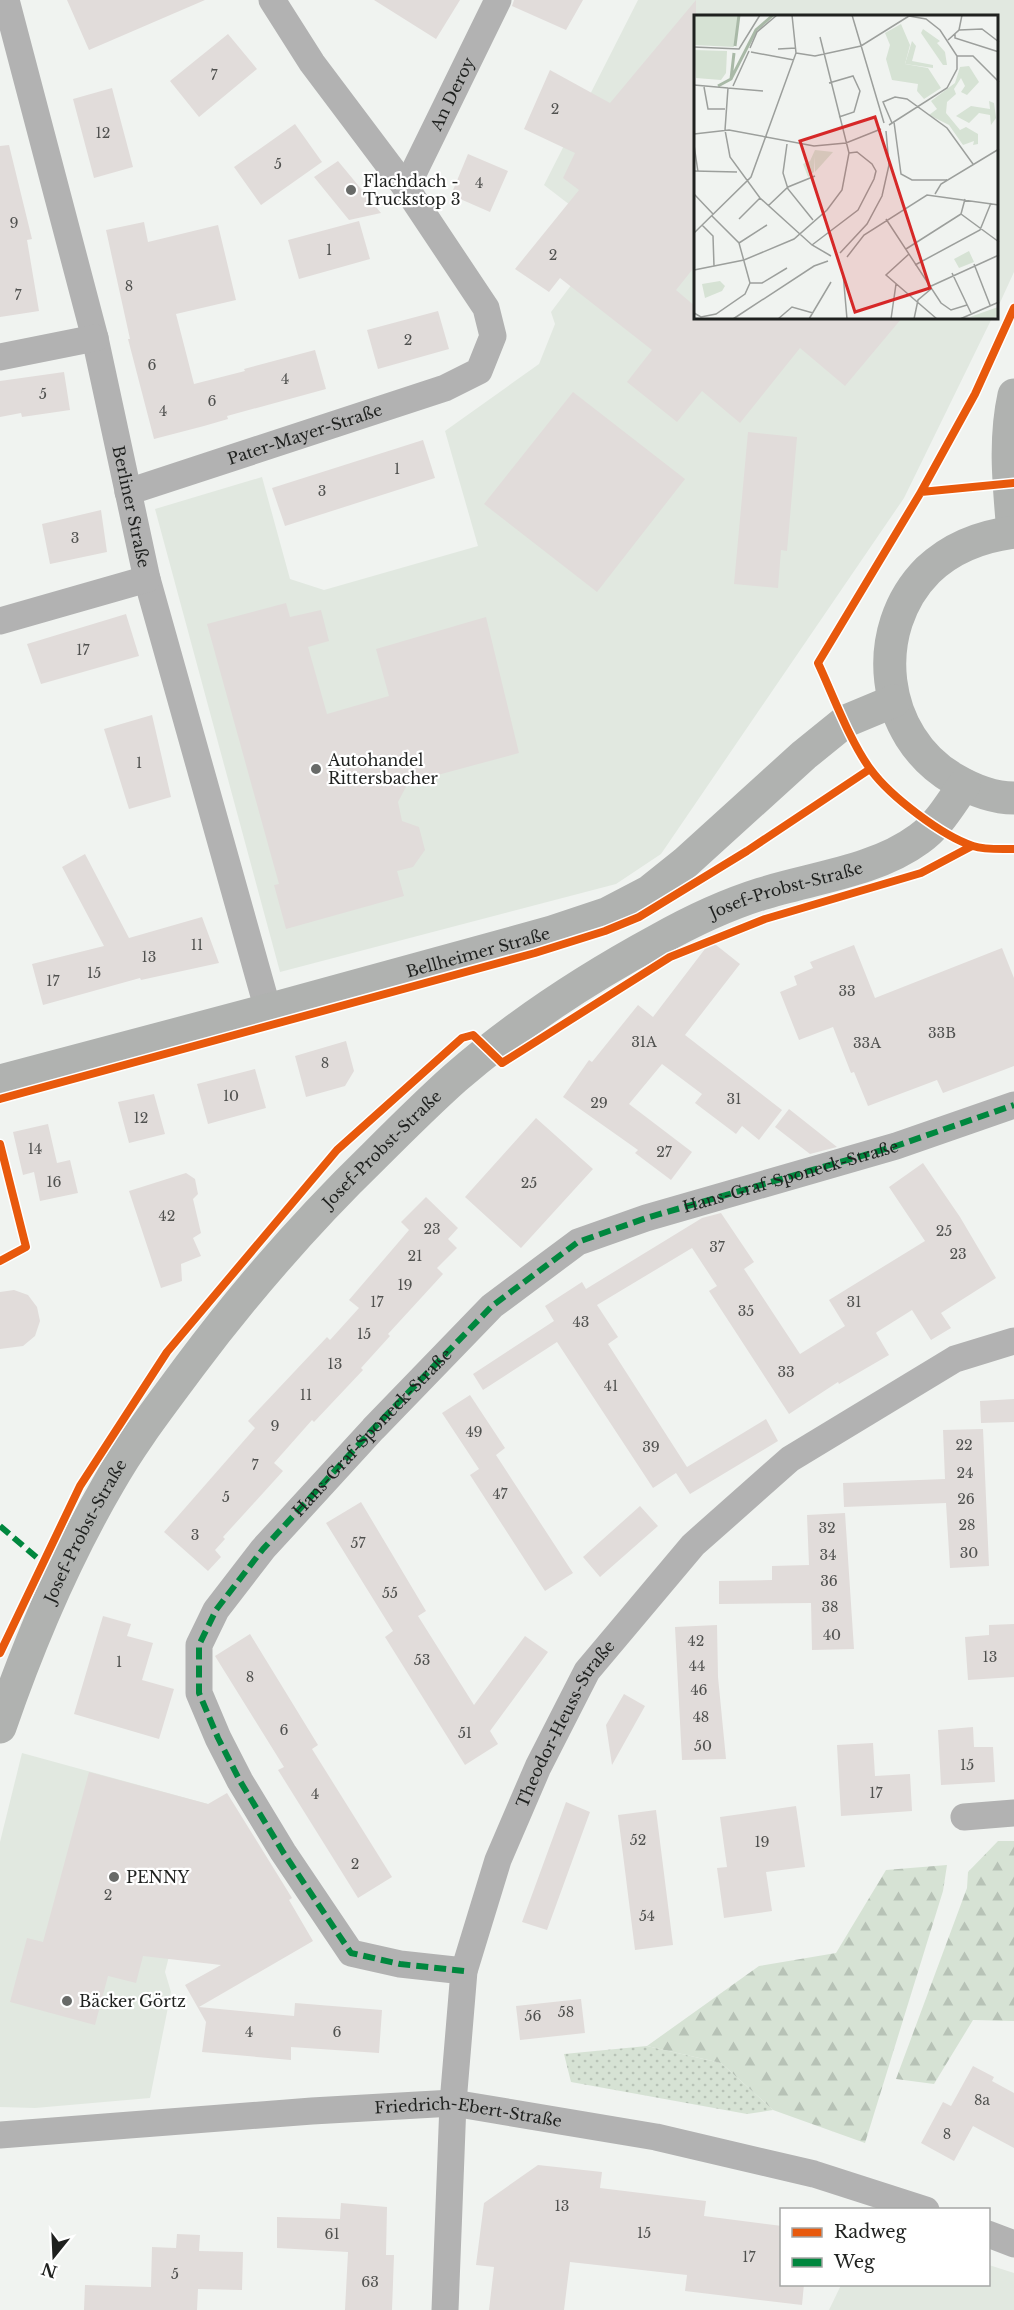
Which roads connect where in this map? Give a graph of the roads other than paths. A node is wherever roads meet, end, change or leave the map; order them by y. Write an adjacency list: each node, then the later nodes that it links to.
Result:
1 (272, 0): 4 (street)
2 (498, 0): 4 (street, An Deroy)
3 (6, 14): 5 (street, Berliner Straße)
4 (406, 188): 8 (street, Pater-Mayer-Straße)
5 (95, 338): 6 (street); 8 (street, Berliner Straße)
6 (0, 357)
7 (1014, 395): 9 (main road)
8 (128, 492): 10 (street, Berliner Straße)
9 (1014, 532): 12 (main road)
10 (147, 579): 11 (street); 15 (street, Berliner Straße)
11 (0, 621)
12 (894, 701): 13 (main road); 15 (main road, Bellheimer Straße)
13 (964, 785): 14 (main road); 19 (main road, Josef-Probst-Straße)
14 (1014, 798)
15 (268, 1010): 16 (main road, Bellheimer Straße)
16 (0, 1081)
17 (1014, 1105): 22 (street, Hans-Graf-Sponeck-Straße)
18 (1014, 1341): 22 (street, Theodor-Heuss-Straße)
19 (0, 1727)
20 (1014, 1813): 21 (street)
21 (964, 1817)
22 (464, 1971): 23 (street, Theodor-Heuss-Straße)
23 (453, 2103): 24 (street, Friedrich-Ebert-Straße); 25 (street, Friedrich-Ebert-Straße); 28 (street, Theodor-Heuss-Straße)
24 (0, 2135)
25 (920, 2208)
26 (990, 2235): 27 (street)
27 (1014, 2244)
28 (445, 2310)

